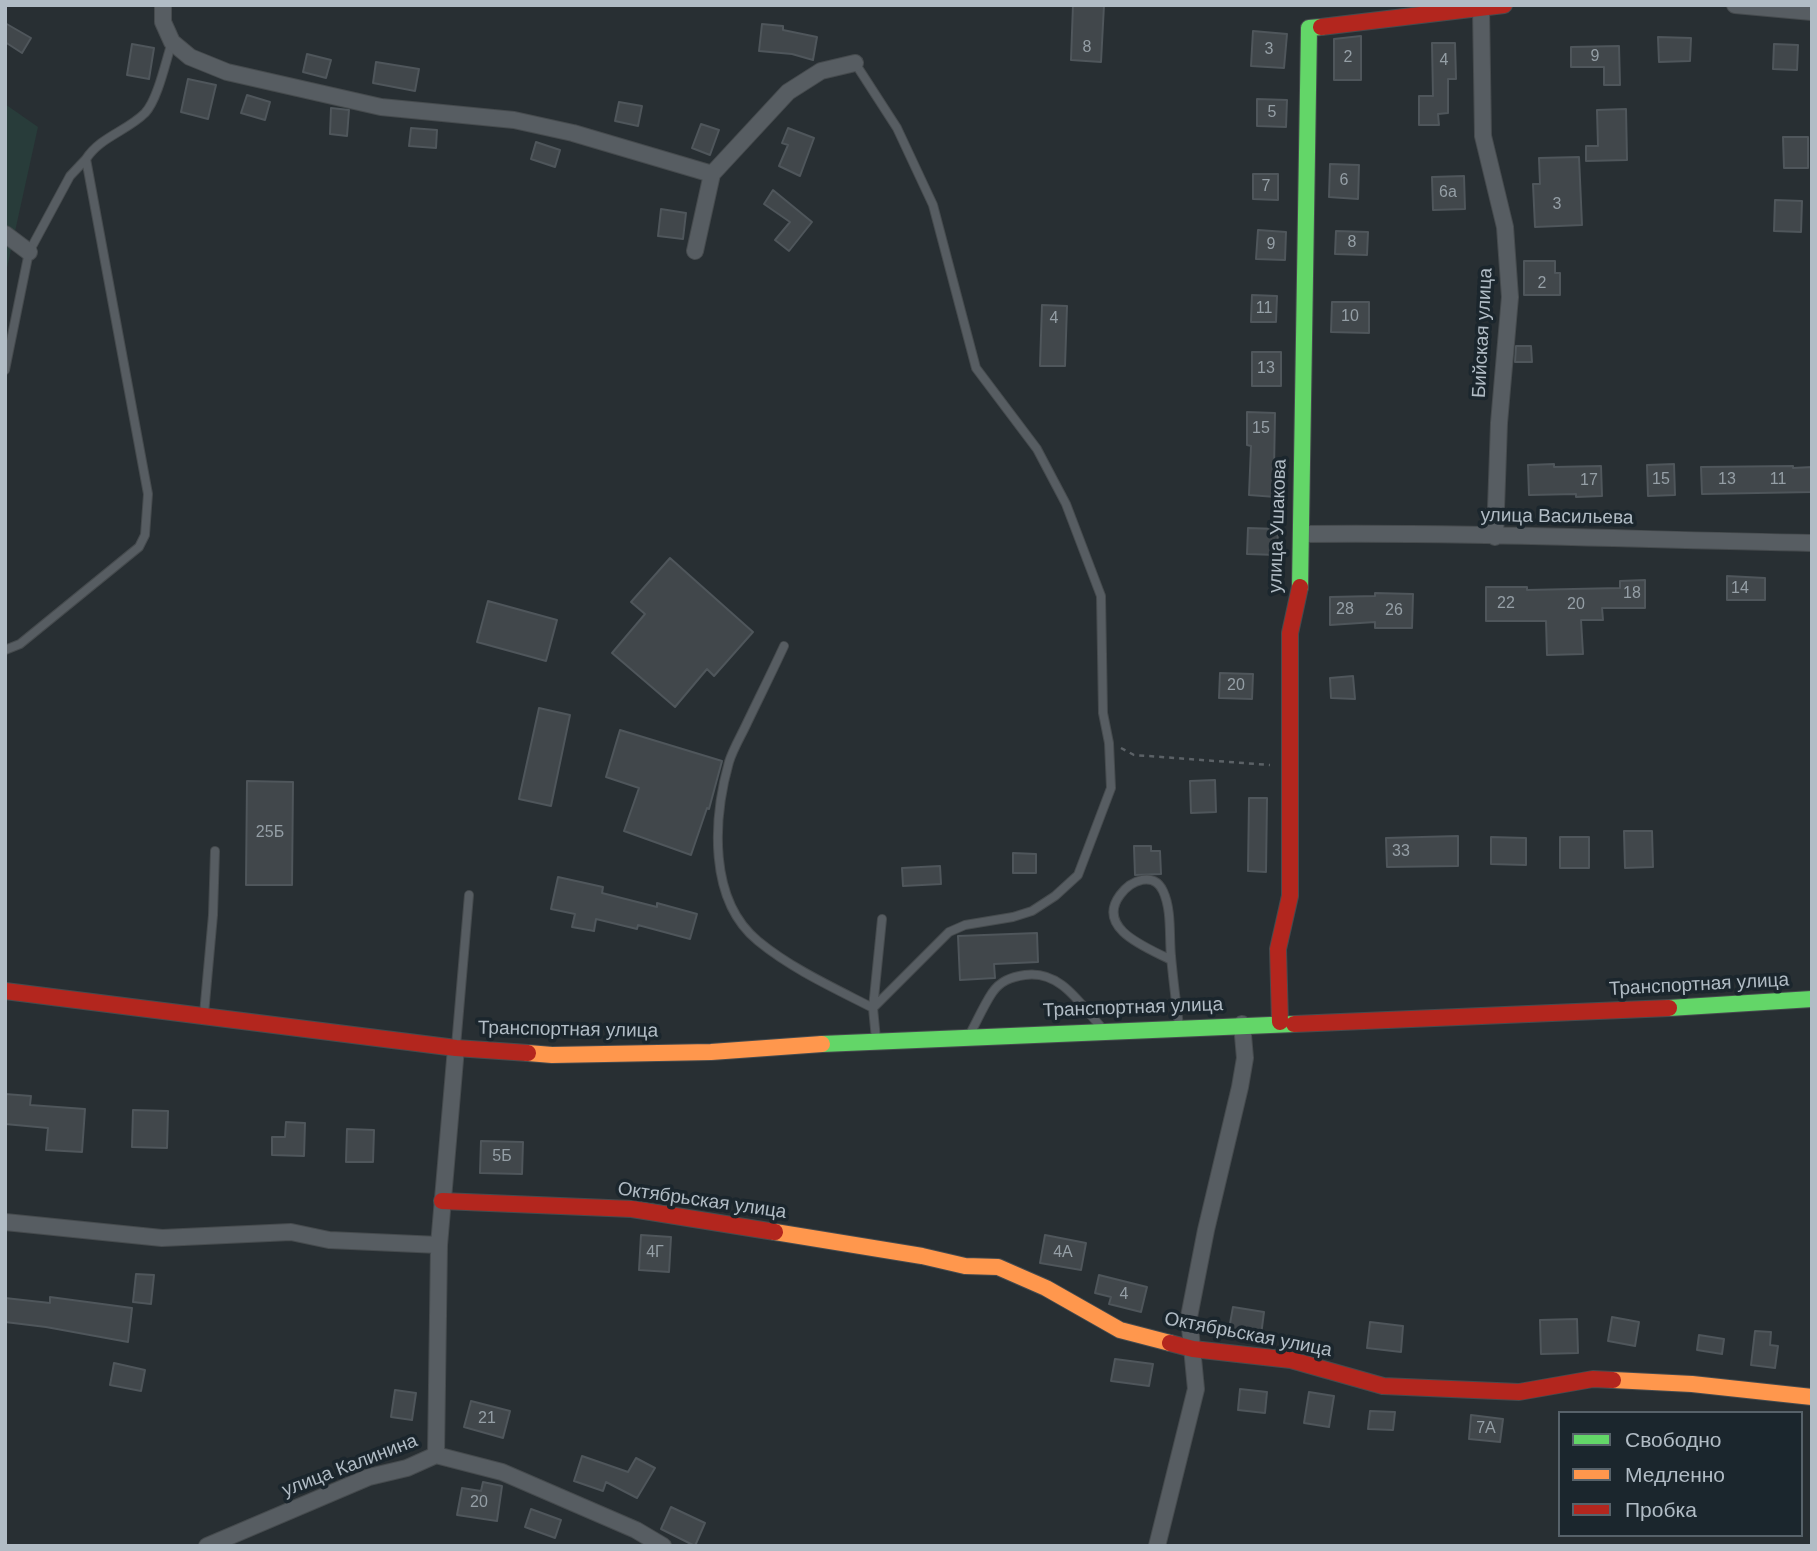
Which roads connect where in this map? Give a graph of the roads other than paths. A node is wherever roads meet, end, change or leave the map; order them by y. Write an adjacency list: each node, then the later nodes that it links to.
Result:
1 (163, 5): 6 (street)
2 (1504, 5): 4 (street)
3 (1735, 5): 5 (street)
4 (1481, 8): 14 (street, улица Ушакова); 15 (street, Бийская улица)
5 (1812, 12)
6 (172, 42): 8 (lane); 9 (street)
7 (855, 63): 9 (street); 25 (lane)
8 (86, 159): 12 (lane); 18 (lane)
9 (712, 174): 11 (street)
10 (5, 233): 12 (street)
11 (695, 251)
12 (29, 252): 13 (lane)
13 (5, 370)
14 (1301, 534): 15 (street, улица Васильева); 27 (street, улица Ушакова)
15 (1495, 537): 16 (street, улица Васильева)
16 (1812, 543)
17 (784, 646): 25 (lane)
18 (5, 650)
19 (215, 851): 26 (lane)
20 (469, 895): 33 (lane)
21 (882, 919): 25 (lane)
22 (1171, 960): 22 (lane); 29 (lane)
23 (5, 991): 26 (street, Транспортная улица)
24 (1812, 999): 27 (street, Транспортная улица)
25 (873, 1008): 32 (lane)
26 (204, 1017): 33 (street, Транспортная улица)
27 (1280, 1022): 28 (street, Транспортная улица)
28 (1242, 1024): 29 (street, Транспортная улица); 37 (street)
29 (1179, 1027): 30 (street, Транспортная улица)
30 (1104, 1030): 31 (street, Транспортная улица); 31 (lane)
31 (970, 1036): 32 (street, Транспортная улица)
32 (876, 1040): 33 (street, Транспортная улица)
33 (456, 1048): 34 (street)
34 (442, 1201): 36 (street); 37 (street, Октябрьская улица)
35 (5, 1222): 36 (street)
36 (439, 1245): 39 (street)
37 (1193, 1349): 38 (street, Октябрьская улица); 42 (street)
38 (1812, 1397)
39 (436, 1455): 40 (street, улица Калинина); 41 (street, улица Калинина)
40 (207, 1546)
41 (663, 1546)
42 (1157, 1546)

